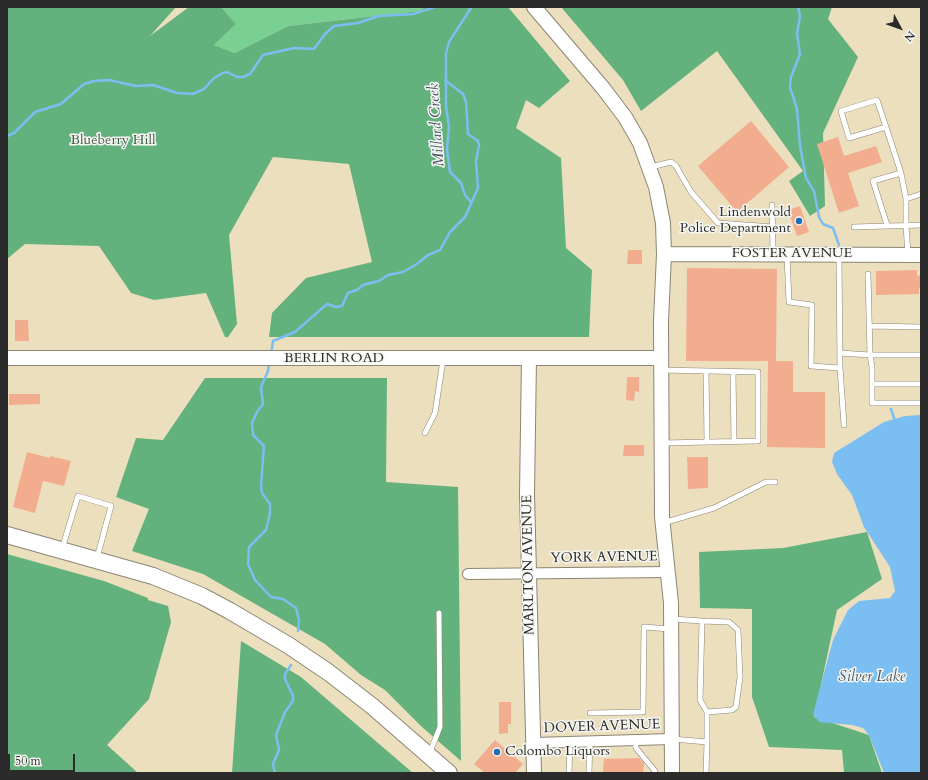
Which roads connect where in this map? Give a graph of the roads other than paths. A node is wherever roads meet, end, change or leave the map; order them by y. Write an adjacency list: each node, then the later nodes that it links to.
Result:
1 (534, 7): 3 (street)
2 (886, 127): 2 (lane); 4 (lane)
3 (650, 168): 11 (lane); 13 (street)
4 (901, 173): 6 (lane); 8 (lane)
5 (921, 194): 6 (lane)
6 (906, 199): 10 (lane)
7 (772, 205): 11 (lane)
8 (887, 225): 10 (lane); 12 (lane)
9 (921, 225): 10 (lane)
10 (906, 226): 16 (lane)
11 (773, 227): 14 (lane)
12 (854, 227)
13 (664, 254): 14 (street, FOSTER AVENUE); 26 (street)
14 (780, 254): 15 (street, FOSTER AVENUE); 27 (lane)
15 (839, 255): 16 (street, FOSTER AVENUE); 20 (lane)
16 (914, 255)
17 (868, 274): 18 (lane)
18 (869, 326): 19 (lane); 21 (lane)
19 (921, 327)
20 (840, 353): 21 (lane); 27 (lane)
21 (870, 355): 22 (lane); 30 (lane)
22 (921, 355)
23 (7, 358): 24 (street, BERLIN ROAD)
24 (443, 358): 25 (street, BERLIN ROAD); 34 (lane)
25 (529, 358): 26 (street, BERLIN ROAD); 44 (street, MARLTON AVENUE)
26 (661, 364): 28 (lane); 37 (street)
27 (840, 368): 33 (lane)
28 (706, 371): 29 (lane); 35 (lane)
29 (733, 372): 36 (lane); 36 (lane)
30 (872, 384): 31 (lane); 32 (lane)
31 (921, 384)
32 (921, 403)
33 (844, 425)
34 (425, 433)
35 (707, 441): 36 (lane); 37 (lane)
36 (734, 441)
37 (662, 443): 39 (street)
38 (775, 482): 39 (lane)
39 (662, 524): 43 (street)
40 (7, 535): 41 (main road)
41 (62, 550): 42 (main road); 42 (lane)
42 (96, 559): 57 (main road)
43 (668, 572): 44 (street, YORK AVENUE); 48 (street)
44 (528, 573): 45 (street, YORK AVENUE); 56 (street, MARLTON AVENUE)
45 (468, 574)
46 (439, 613): 57 (lane)
47 (702, 621): 48 (lane); 49 (lane); 49 (lane)
48 (671, 624): 50 (lane); 51 (street)
49 (707, 712): 55 (lane)
50 (590, 713)
51 (672, 738): 52 (street, DOVER AVENUE); 55 (lane); 63 (street)
52 (636, 740): 53 (street, DOVER AVENUE); 62 (lane)
53 (590, 741): 54 (street, DOVER AVENUE); 61 (lane)
54 (570, 742): 56 (street, DOVER AVENUE); 60 (lane)
55 (707, 742): 64 (lane)
56 (534, 743): 59 (street, MARLTON AVENUE)
57 (429, 755): 58 (main road)
58 (449, 773)
59 (534, 773)
60 (569, 773)
61 (589, 773)
62 (654, 773)
63 (672, 773)
64 (706, 773)

